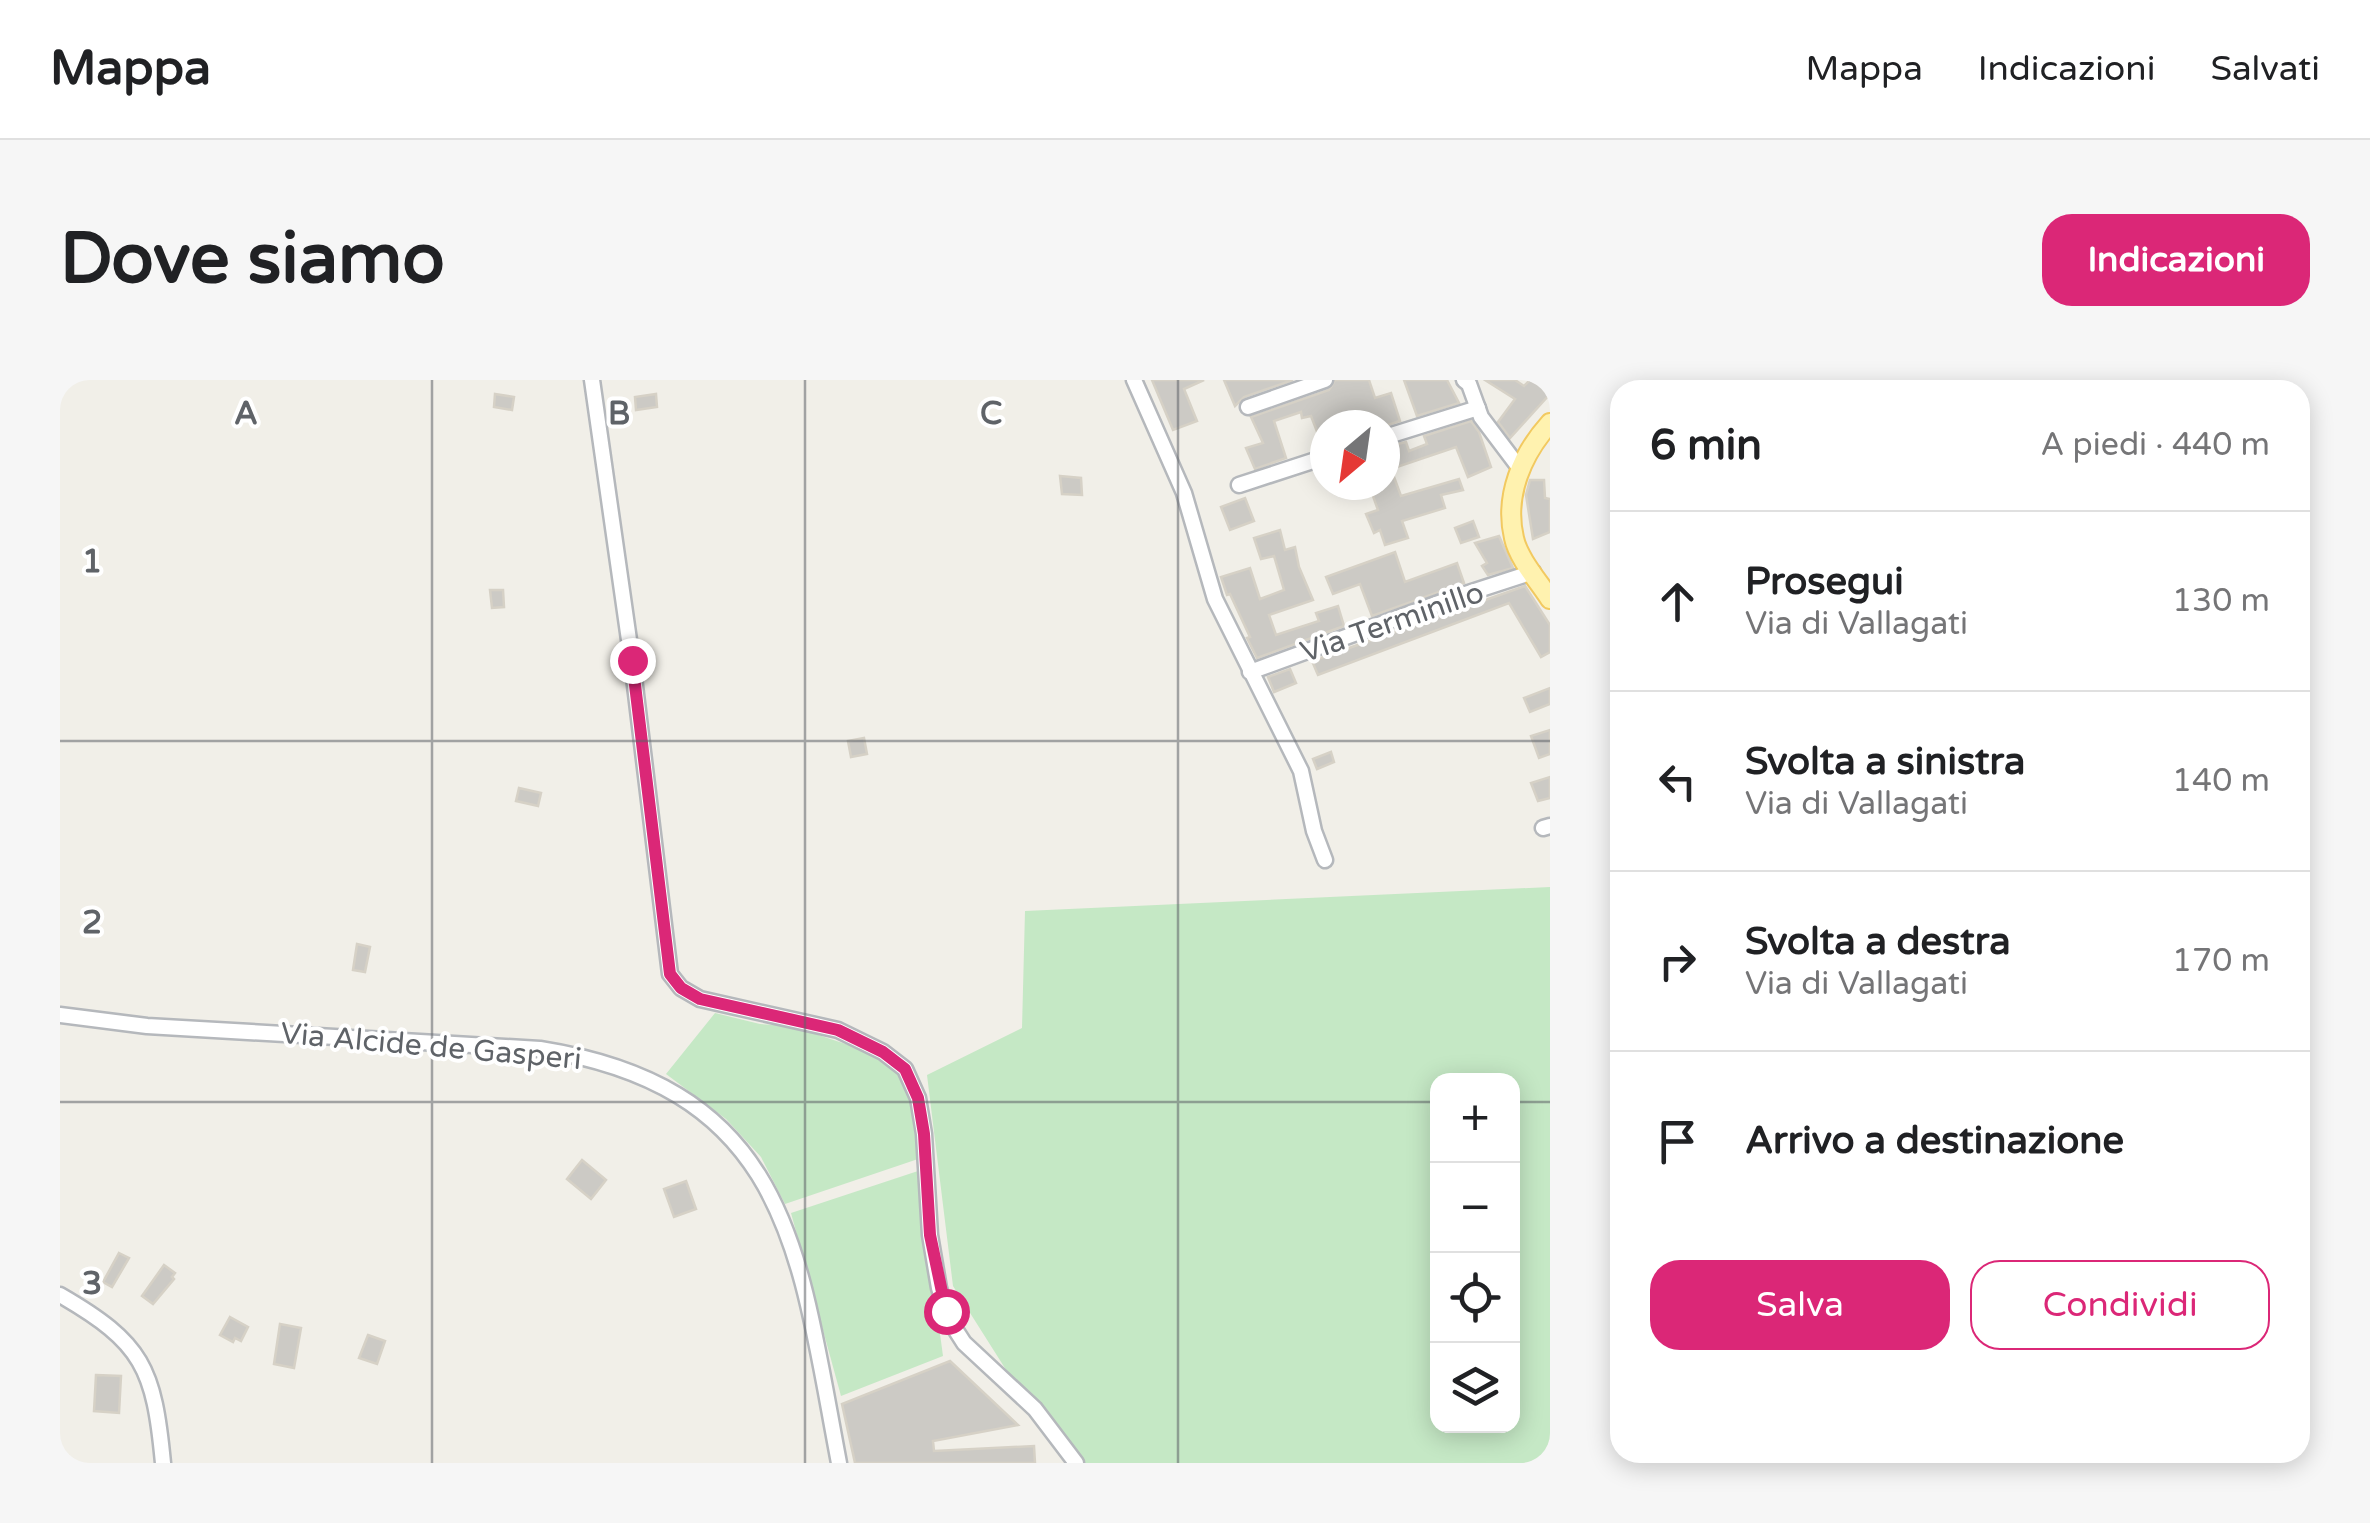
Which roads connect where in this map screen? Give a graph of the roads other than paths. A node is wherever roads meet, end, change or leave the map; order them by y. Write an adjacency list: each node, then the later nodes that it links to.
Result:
1 (592, 380): 20 (street)
2 (1134, 380): 14 (street)
3 (1325, 380): 5 (street)
4 (1464, 380): 6 (street)
5 (1248, 406)
6 (1478, 408): 8 (street); 10 (street)
7 (1550, 422): 10 (main road)
8 (1400, 432)
9 (1310, 462): 11 (street)
10 (1521, 470): 12 (main road)
11 (1239, 485)
12 (1533, 572): 13 (main road); 14 (street, Via Terminillo)
13 (1550, 599)
14 (1250, 672): 15 (street)
15 (1325, 860)
16 (60, 1015): 19 (street, Via Alcide de Gasperi)
17 (60, 1295): 18 (street)
18 (163, 1463)
19 (840, 1463)
20 (1076, 1463)

